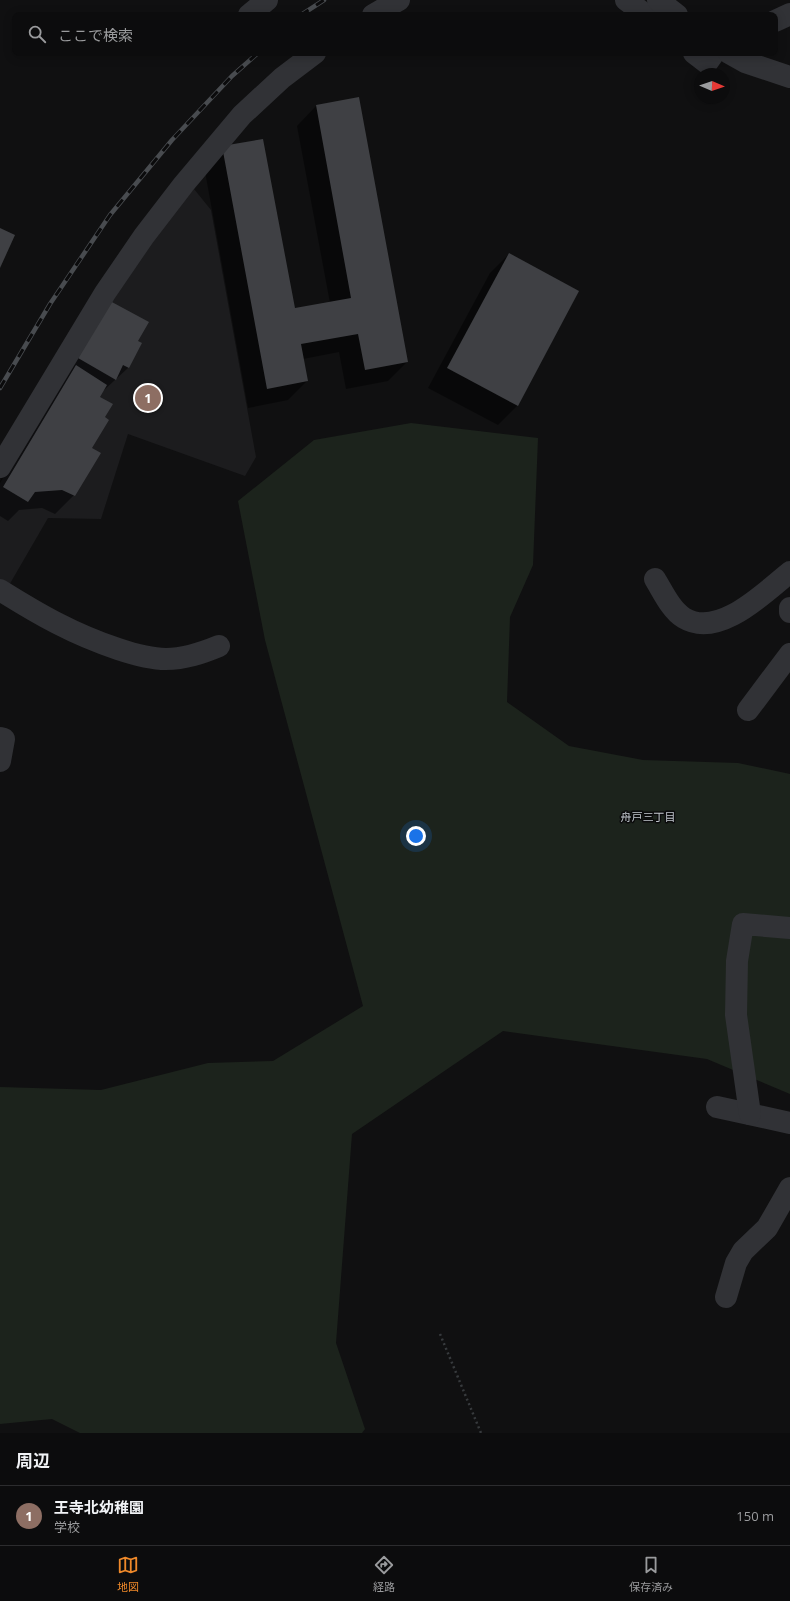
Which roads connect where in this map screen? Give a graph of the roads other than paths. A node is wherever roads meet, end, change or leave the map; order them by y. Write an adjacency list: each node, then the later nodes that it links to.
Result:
1 (267, 0): 5 (street)
2 (399, 0): 6 (street)
3 (626, 0): 7 (street)
4 (658, 0): 8 (street)
5 (253, 12)
6 (378, 12)
7 (642, 12)
8 (673, 12)
9 (790, 14): 10 (street)
10 (778, 20)
11 (311, 56): 16 (street)
12 (698, 56): 13 (street)
13 (712, 56)
14 (734, 56): 15 (street)
15 (790, 77)
16 (0, 468)
17 (790, 572): 18 (street)
18 (655, 579)
19 (0, 590): 22 (street)
20 (790, 608): 21 (street)
21 (790, 612)
22 (219, 646)
23 (790, 654): 24 (street)
24 (748, 710)
25 (0, 738): 26 (street)
26 (0, 761)
27 (790, 928): 29 (street)
28 (717, 1107): 29 (street)
29 (750, 1114): 30 (street)
30 (790, 1123)
31 (790, 1188): 32 (street)
32 (726, 1297)

